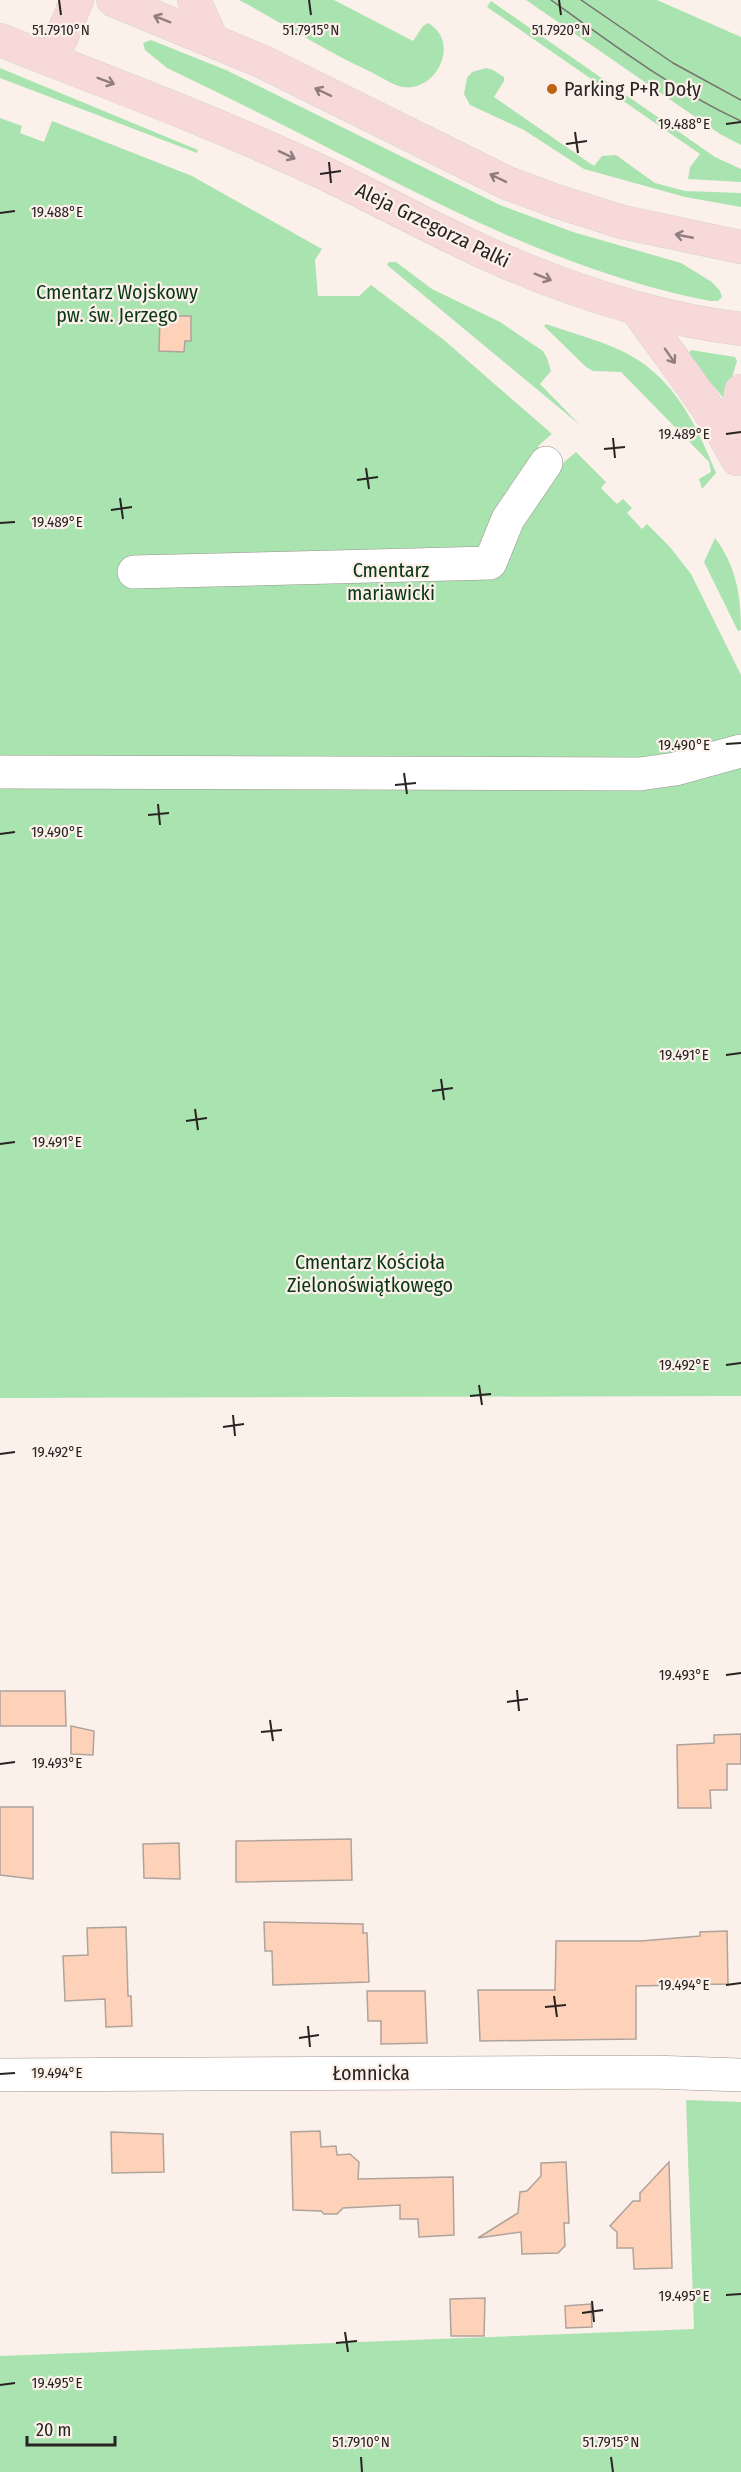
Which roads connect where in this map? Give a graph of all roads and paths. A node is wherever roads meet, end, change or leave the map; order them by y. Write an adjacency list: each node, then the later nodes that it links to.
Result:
1 (77, 0): 6 (main road)
2 (113, 0): 4 (main road, one-way to 2)
3 (194, 0): 4 (main road)
4 (211, 38): 7 (main road, one-way to 4)
5 (0, 40): 6 (main road, Aleja Grzegorza Palki)
6 (52, 60): 8 (main road, Aleja Grzegorza Palki, one-way to 8)
7 (741, 247)
8 (636, 308): 9 (main road, Aleja Grzegorza Palki); 12 (main road, one-way to 12)
9 (741, 329)
10 (741, 391): 12 (main road)
11 (546, 462): 13 (street)
12 (739, 467)
13 (134, 572)
14 (741, 751): 15 (street)
15 (0, 772)
16 (0, 2075): 17 (street, Łomnicka)
17 (741, 2075)

